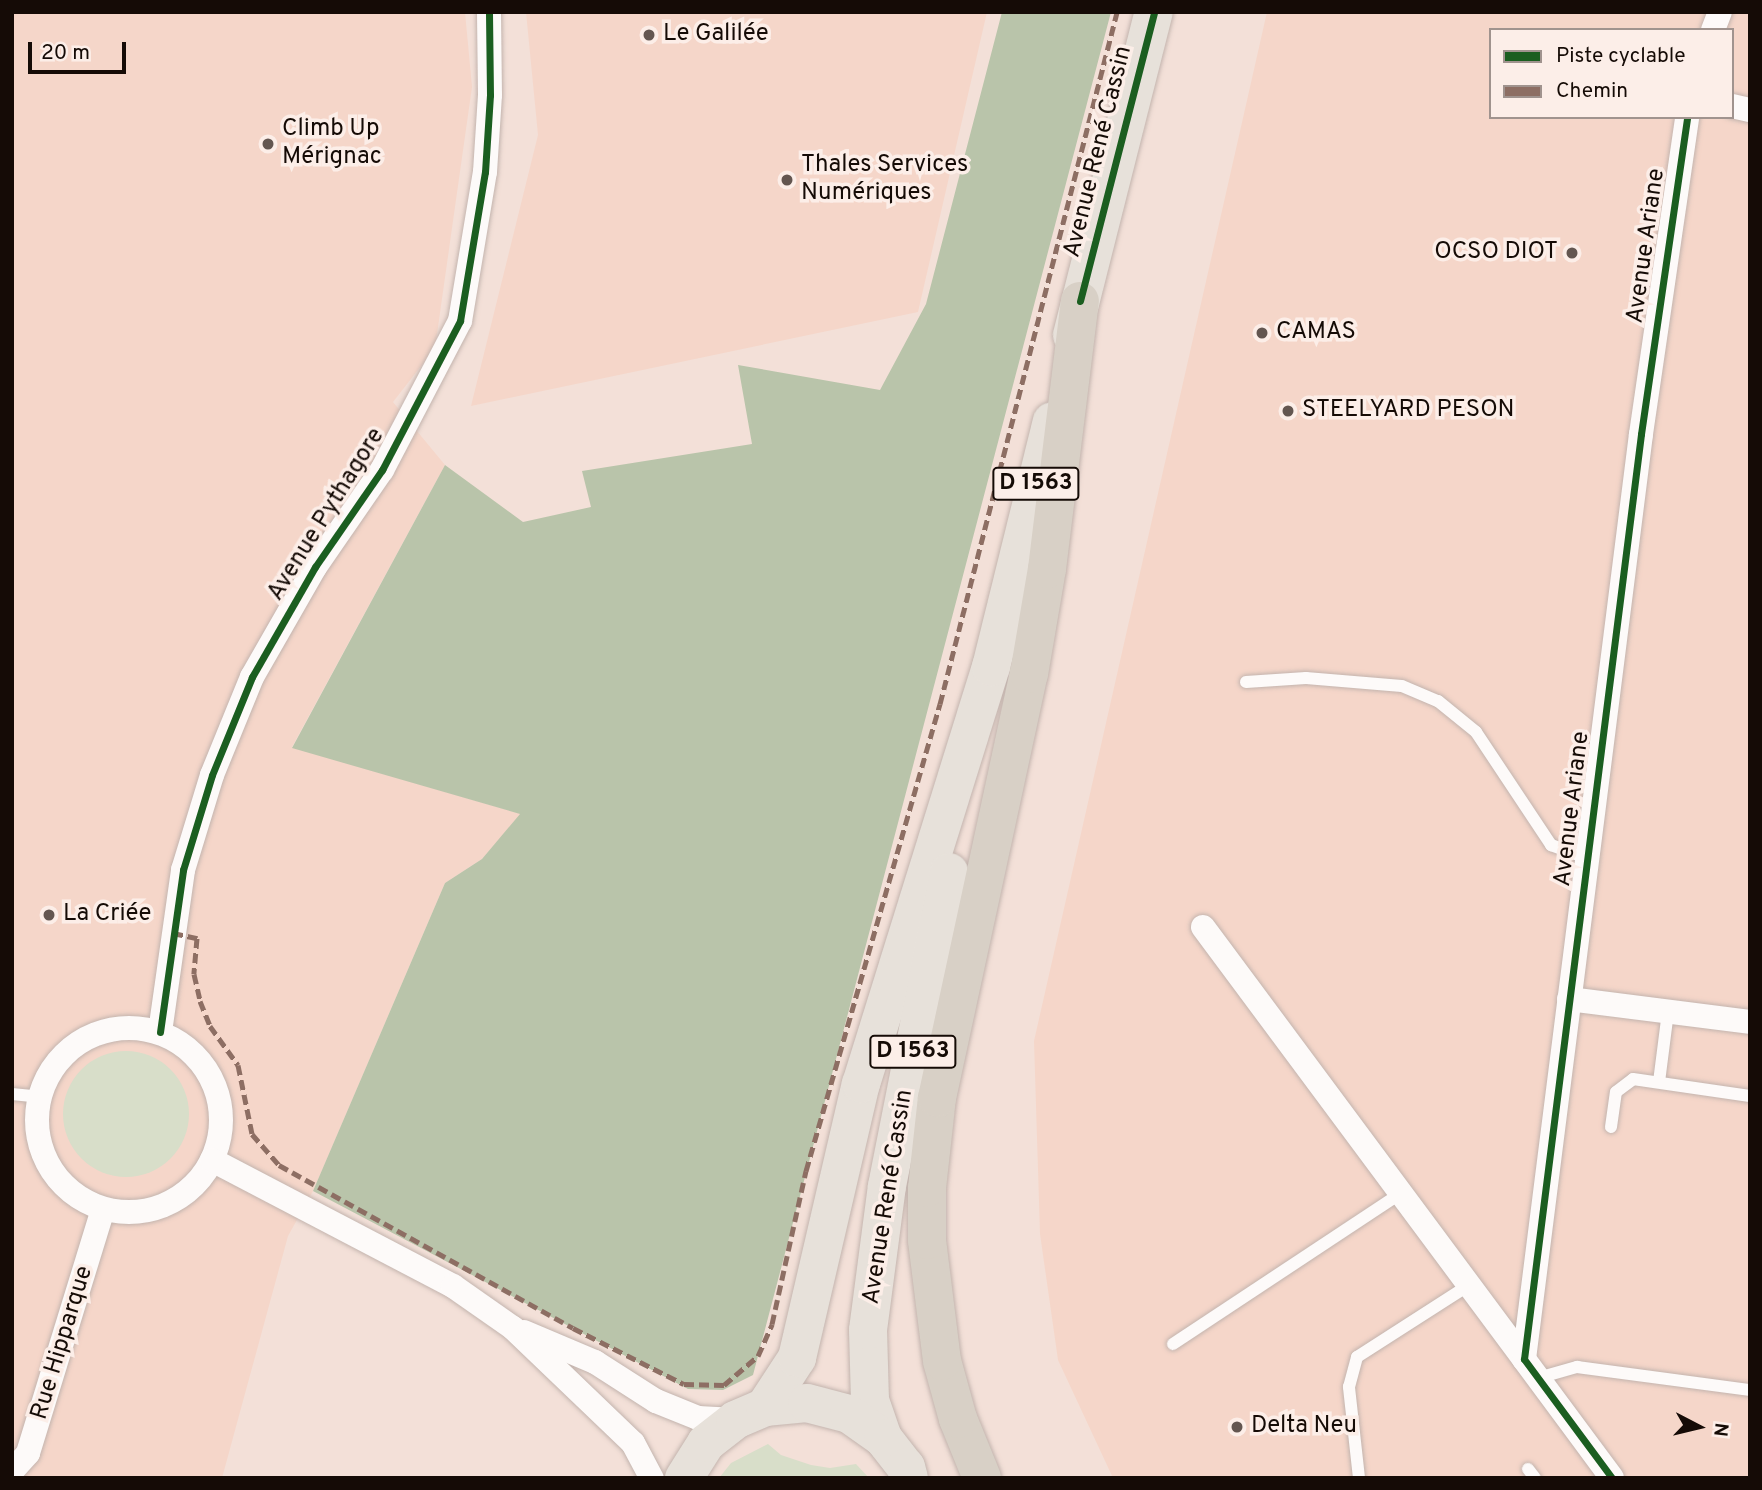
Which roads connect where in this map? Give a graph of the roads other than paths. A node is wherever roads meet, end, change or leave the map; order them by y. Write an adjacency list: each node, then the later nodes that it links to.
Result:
1 (489, 12): 12 (street, Avenue Pythagore)
2 (1154, 12): 4 (main road, Avenue René Cassin / D 1563)
3 (1687, 119): 7 (street, Avenue Ariane)
4 (1080, 301): 5 (main road, Avenue René Cassin / D 1563); 32 (highway)
5 (991, 667): 26 (main road, Avenue René Cassin / D 1563); 27 (main road, Avenue René Cassin / D 1563)
6 (1246, 682): 7 (lane)
7 (1586, 858): 9 (street, Avenue Ariane)
8 (1203, 927): 19 (street)
9 (1569, 999): 10 (street); 24 (street, Avenue Ariane)
10 (1668, 1012): 11 (street); 13 (lane)
11 (1750, 1022)
12 (160, 1032): 16 (street); 18 (street)
13 (1659, 1083): 15 (lane); 17 (lane)
14 (12, 1094): 16 (lane)
15 (1750, 1096)
16 (39, 1097): 20 (street)
17 (1611, 1128)
18 (212, 1160): 20 (street); 22 (street)
19 (1401, 1193): 21 (street); 23 (lane)
20 (103, 1209): 28 (street, Rue Hipparque)
21 (1469, 1285): 24 (street); 33 (lane)
22 (513, 1328): 26 (street); 29 (street)
23 (1172, 1344)
24 (1531, 1368): 25 (lane); 34 (street)
25 (1750, 1390)
26 (750, 1413): 27 (main road); 30 (main road)
27 (883, 1438): 31 (main road)
28 (12, 1471)
29 (652, 1478)
30 (684, 1478)
31 (909, 1478)
32 (982, 1478)
33 (1359, 1478)
34 (1612, 1478)

